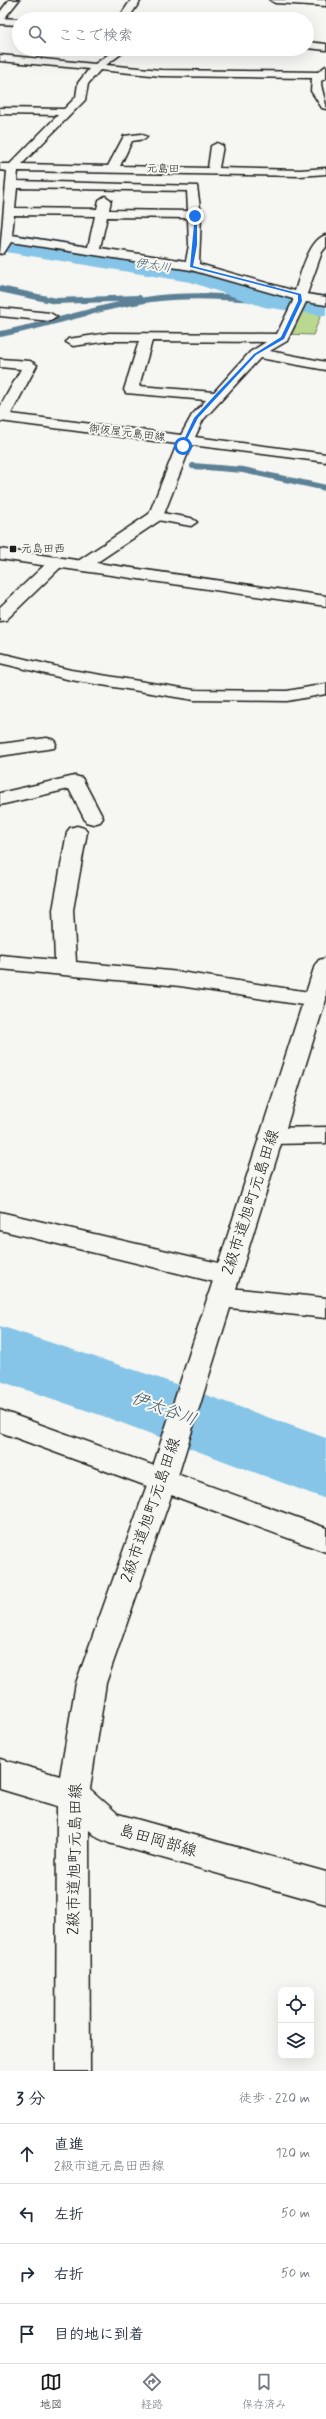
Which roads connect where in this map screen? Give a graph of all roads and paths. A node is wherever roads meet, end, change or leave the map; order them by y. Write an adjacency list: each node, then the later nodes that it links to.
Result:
1 (14, 0): 6 (street)
2 (136, 0): 5 (street)
3 (275, 0): 4 (street)
4 (326, 3)
5 (128, 12)
6 (0, 18)
7 (0, 21): 8 (street)
8 (12, 22)
9 (314, 46): 10 (street)
10 (326, 47)
11 (113, 56): 13 (street)
12 (0, 58): 13 (street)
13 (98, 66): 14 (street); 17 (street)
14 (324, 73): 15 (street)
15 (326, 106)
16 (0, 110): 17 (street)
17 (70, 112): 21 (street)
18 (141, 137): 22 (street)
19 (217, 146): 23 (street)
20 (0, 167): 21 (street, 元島田)
21 (13, 167): 22 (street, 元島田); 25 (street)
22 (113, 168): 23 (street, 元島田)
23 (213, 170): 24 (street, 元島田)
24 (326, 171)
25 (11, 184): 26 (street); 27 (street)
26 (108, 187): 28 (street); 29 (street)
27 (10, 211): 28 (street); 31 (street)
28 (101, 214): 29 (street); 32 (street)
29 (195, 216): 33 (street)
30 (326, 239): 35 (street)
31 (3, 242): 32 (street)
32 (93, 252): 33 (street)
33 (192, 266): 35 (street)
34 (326, 290): 35 (street)
35 (299, 300): 36 (street); 40 (street)
36 (326, 301)
37 (0, 312): 38 (street)
38 (50, 317)
39 (147, 337): 40 (street); 41 (street); 45 (street)
40 (282, 338): 42 (street)
41 (73, 342)
42 (258, 353): 44 (street); 45 (street)
43 (0, 363): 46 (street)
44 (326, 366)
45 (217, 396): 47 (street)
46 (1, 417): 47 (street, 御仮屋元島田線)
47 (185, 440): 48 (street, 御仮屋元島田線); 49 (street)
48 (326, 458)
49 (156, 516): 50 (lane); 53 (street)
50 (191, 522)
51 (0, 554): 52 (street)
52 (57, 562): 53 (street); 55 (street)
53 (81, 566): 54 (street)
54 (326, 602)
55 (0, 616)
56 (0, 658): 57 (street)
57 (326, 689)
58 (46, 744): 59 (street)
59 (0, 750)
60 (0, 800): 61 (street)
61 (93, 818)
62 (77, 832): 65 (street)
63 (0, 962): 65 (street)
64 (326, 965): 66 (street, 2級市道旭町元島田線)
65 (66, 968): 66 (street)
66 (316, 1000): 68 (street, 2級市道旭町元島田線)
67 (326, 1135): 68 (street)
68 (271, 1136): 70 (street, 2級市道旭町元島田線)
69 (0, 1221): 70 (street)
70 (224, 1286): 71 (street); 73 (street, 2級市道旭町元島田線)
71 (326, 1308)
72 (0, 1421): 73 (street)
73 (162, 1482): 74 (street); 76 (street, 2級市道旭町元島田線)
74 (326, 1540)
75 (0, 1774): 76 (street, 島田岡部線)
76 (73, 1796): 77 (street, 島田岡部線); 78 (street, 2級市道旭町元島田線)
77 (326, 1888)
78 (73, 2071)

